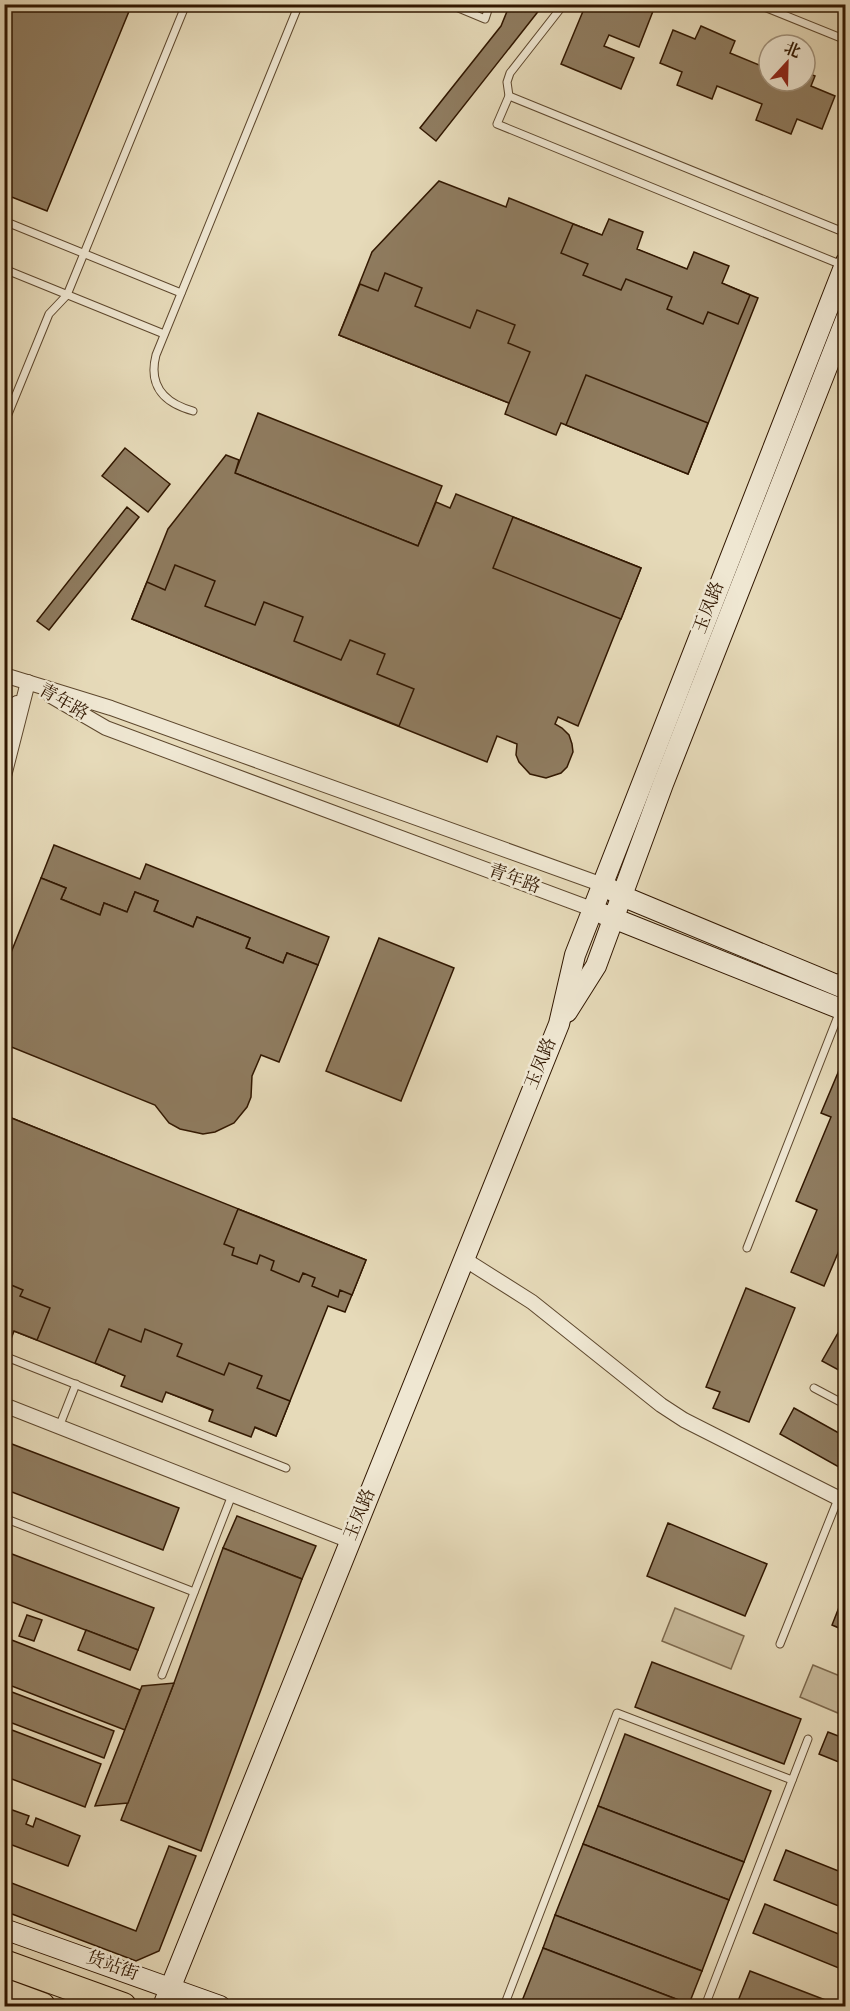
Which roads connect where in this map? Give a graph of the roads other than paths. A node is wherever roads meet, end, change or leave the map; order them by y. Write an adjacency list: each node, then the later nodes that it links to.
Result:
1 (186, 4): 11 (lane)
2 (298, 4): 14 (lane)
3 (448, 4): 4 (lane)
4 (490, 4)
5 (564, 4): 8 (lane)
6 (757, 4): 7 (lane)
7 (846, 40)
8 (509, 96): 10 (lane); 12 (lane)
9 (4, 221): 11 (lane)
10 (846, 233)
11 (84, 254): 14 (lane); 15 (lane)
12 (845, 264): 24 (street, 玉凤路)
13 (4, 269): 15 (lane)
14 (181, 293): 17 (lane)
15 (67, 295): 17 (lane); 19 (lane)
16 (846, 319): 25 (street, 玉凤路)
17 (164, 334): 18 (lane)
18 (194, 411)
19 (4, 424)
20 (4, 675): 21 (street)
21 (28, 682): 22 (street); 23 (street); 24 (street, 青年路); 26 (street, 青年路)
22 (4, 727)
23 (4, 776)
24 (603, 885): 25 (street, 青年路); 26 (street, 玉凤路)
25 (622, 896): 27 (street, 玉凤路); 28 (street, 青年路)
26 (592, 909): 27 (street, 青年路); 30 (street, 玉凤路)
27 (614, 919): 29 (street, 青年路); 30 (street, 玉凤路)
28 (841, 981)
29 (843, 1010): 31 (lane)
30 (559, 1024): 32 (street, 玉凤路)
31 (747, 1248)
32 (464, 1259): 41 (street); 43 (street, 玉凤路)
33 (4, 1356): 34 (lane)
34 (76, 1384): 38 (lane); 39 (lane)
35 (814, 1388): 36 (lane)
36 (846, 1404)
37 (4, 1405): 38 (street)
38 (59, 1427): 40 (street)
39 (286, 1468)
40 (232, 1495): 43 (street); 44 (lane)
41 (842, 1500): 45 (lane)
42 (4, 1518): 44 (lane)
43 (350, 1541): 51 (street, 玉凤路)
44 (194, 1592): 46 (lane)
45 (780, 1644)
46 (162, 1675)
47 (808, 1738): 48 (lane)
48 (792, 1780): 57 (lane); 58 (lane)
49 (4, 1929): 51 (street, 货站街)
50 (4, 1963): 54 (highway)
51 (171, 1988): 55 (street, 玉凤路); 56 (street, 货站街)
52 (4, 1992): 53 (highway)
53 (42, 2007)
54 (123, 2007)
55 (163, 2007)
56 (220, 2007)
57 (504, 2007)
58 (705, 2007)

